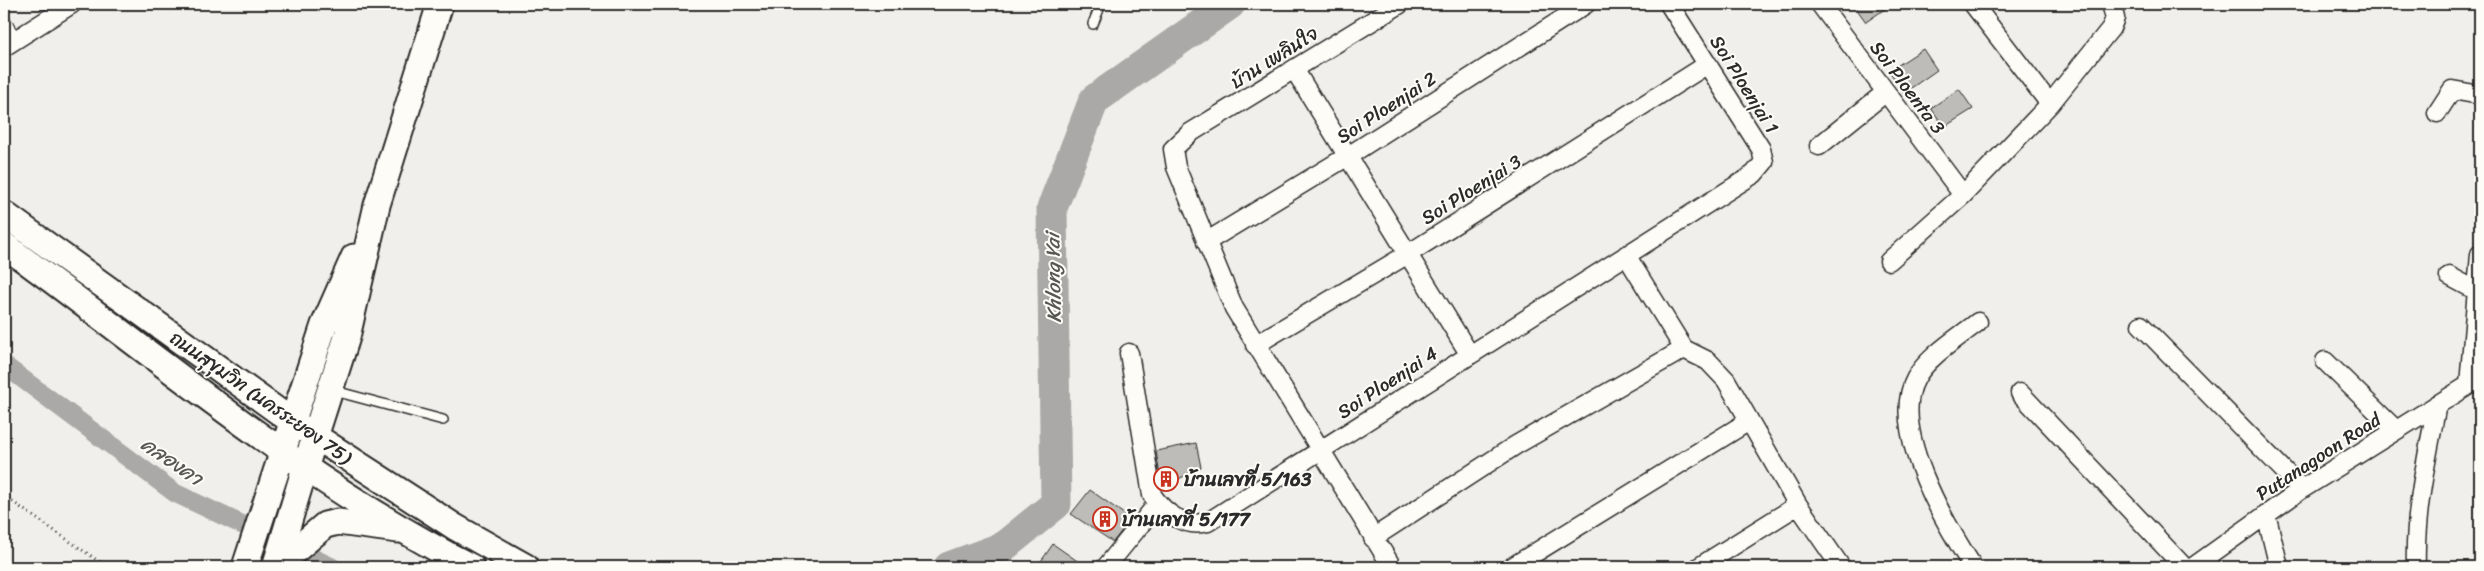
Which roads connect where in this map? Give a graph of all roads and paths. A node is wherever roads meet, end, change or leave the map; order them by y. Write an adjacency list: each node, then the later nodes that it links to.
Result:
1 (72, 4): 12 (street)
2 (440, 4): 23 (street)
3 (1101, 4): 10 (lane)
4 (1400, 4): 14 (street, บ้าน เพลินใจ)
5 (1586, 4): 20 (street, Soi Ploenjai 2)
6 (1669, 4): 13 (street, Soi Ploenjai 1)
7 (1820, 4): 15 (street, Soi Ploenta 3)
8 (1973, 4): 17 (street)
9 (2113, 11): 17 (street)
10 (1093, 24)
11 (4, 26): 12 (street)
12 (7, 45)
13 (1708, 64): 21 (street, Soi Ploenjai 1); 27 (street, Soi Ploenjai 3)
14 (1294, 69): 20 (street); 25 (street, บ้าน เพลินใจ)
15 (1886, 92): 19 (street); 22 (street, Soi Ploenta 3)
16 (2480, 95): 18 (street)
17 (2050, 104): 22 (street)
18 (2437, 113)
19 (1820, 146)
20 (1348, 156): 25 (street, Soi Ploenjai 2); 27 (street)
21 (1764, 162): 29 (street, Soi Ploenjai 4)
22 (1963, 195): 30 (street)
23 (377, 205): 40 (street); 42 (street)
24 (4, 214): 44 (street, ถนนสุขุมวิท (นครระยอง 75))
25 (1206, 242): 35 (street)
26 (4, 245): 52 (street, ถนนสุขุมวิท (นครระยอง 75))
27 (1408, 254): 35 (street, Soi Ploenjai 3); 38 (street)
28 (2480, 254): 32 (street)
29 (1626, 255): 36 (street); 38 (street, Soi Ploenjai 4)
30 (1889, 261)
31 (2449, 276): 32 (street)
32 (2477, 291): 41 (street)
33 (1978, 322): 71 (street)
34 (2141, 325): 54 (street)
35 (1255, 345): 51 (street)
36 (1684, 349): 47 (street); 60 (street)
37 (1129, 353): 56 (street)
38 (1470, 355): 51 (street, Soi Ploenjai 4)
39 (2325, 361): 49 (street)
40 (312, 362): 44 (street); 48 (street)
41 (2475, 384): 45 (street, Putanagoon Road)
42 (331, 390): 46 (lane); 50 (street)
43 (2020, 393): 72 (street)
44 (263, 400): 48 (street, ถนนสุขุมวิท (นครระยอง 75))
45 (2437, 404): 49 (street, Putanagoon Road); 75 (street)
46 (444, 420)
47 (1749, 421): 57 (street); 68 (street)
48 (293, 422): 50 (street, ถนนสุขุมวิท (นครระยอง 75)); 52 (street)
49 (2396, 430): 54 (street, Putanagoon Road)
50 (316, 438): 53 (street); 65 (street, ถนนสุขุมวิท (นครระยอง 75))
51 (1320, 450): 56 (street, Soi Ploenjai 4); 60 (street)
52 (282, 452): 53 (street, ถนนสุขุมวิท (นครระยอง 75)); 62 (street)
53 (305, 468): 59 (street, ถนนสุขุมวิท (นครระยอง 75)); 63 (street)
54 (2302, 489): 58 (street, Putanagoon Road)
55 (4, 496): 61 (path)
56 (1158, 503): 66 (street)
57 (1798, 505): 69 (street); 70 (street)
58 (2266, 514): 73 (street, Putanagoon Road); 74 (street)
59 (406, 530): 63 (street); 64 (street, ถนนสุขุมวิท (นครระยอง 75))
60 (1373, 538): 67 (street)
61 (107, 567)
62 (246, 567)
63 (276, 567)
64 (471, 567)
65 (526, 567)
66 (1106, 567)
67 (1392, 567)
68 (1512, 567)
69 (1699, 567)
70 (1841, 567)
71 (1974, 567)
72 (2184, 567)
73 (2193, 567)
74 (2279, 567)
75 (2416, 567)

